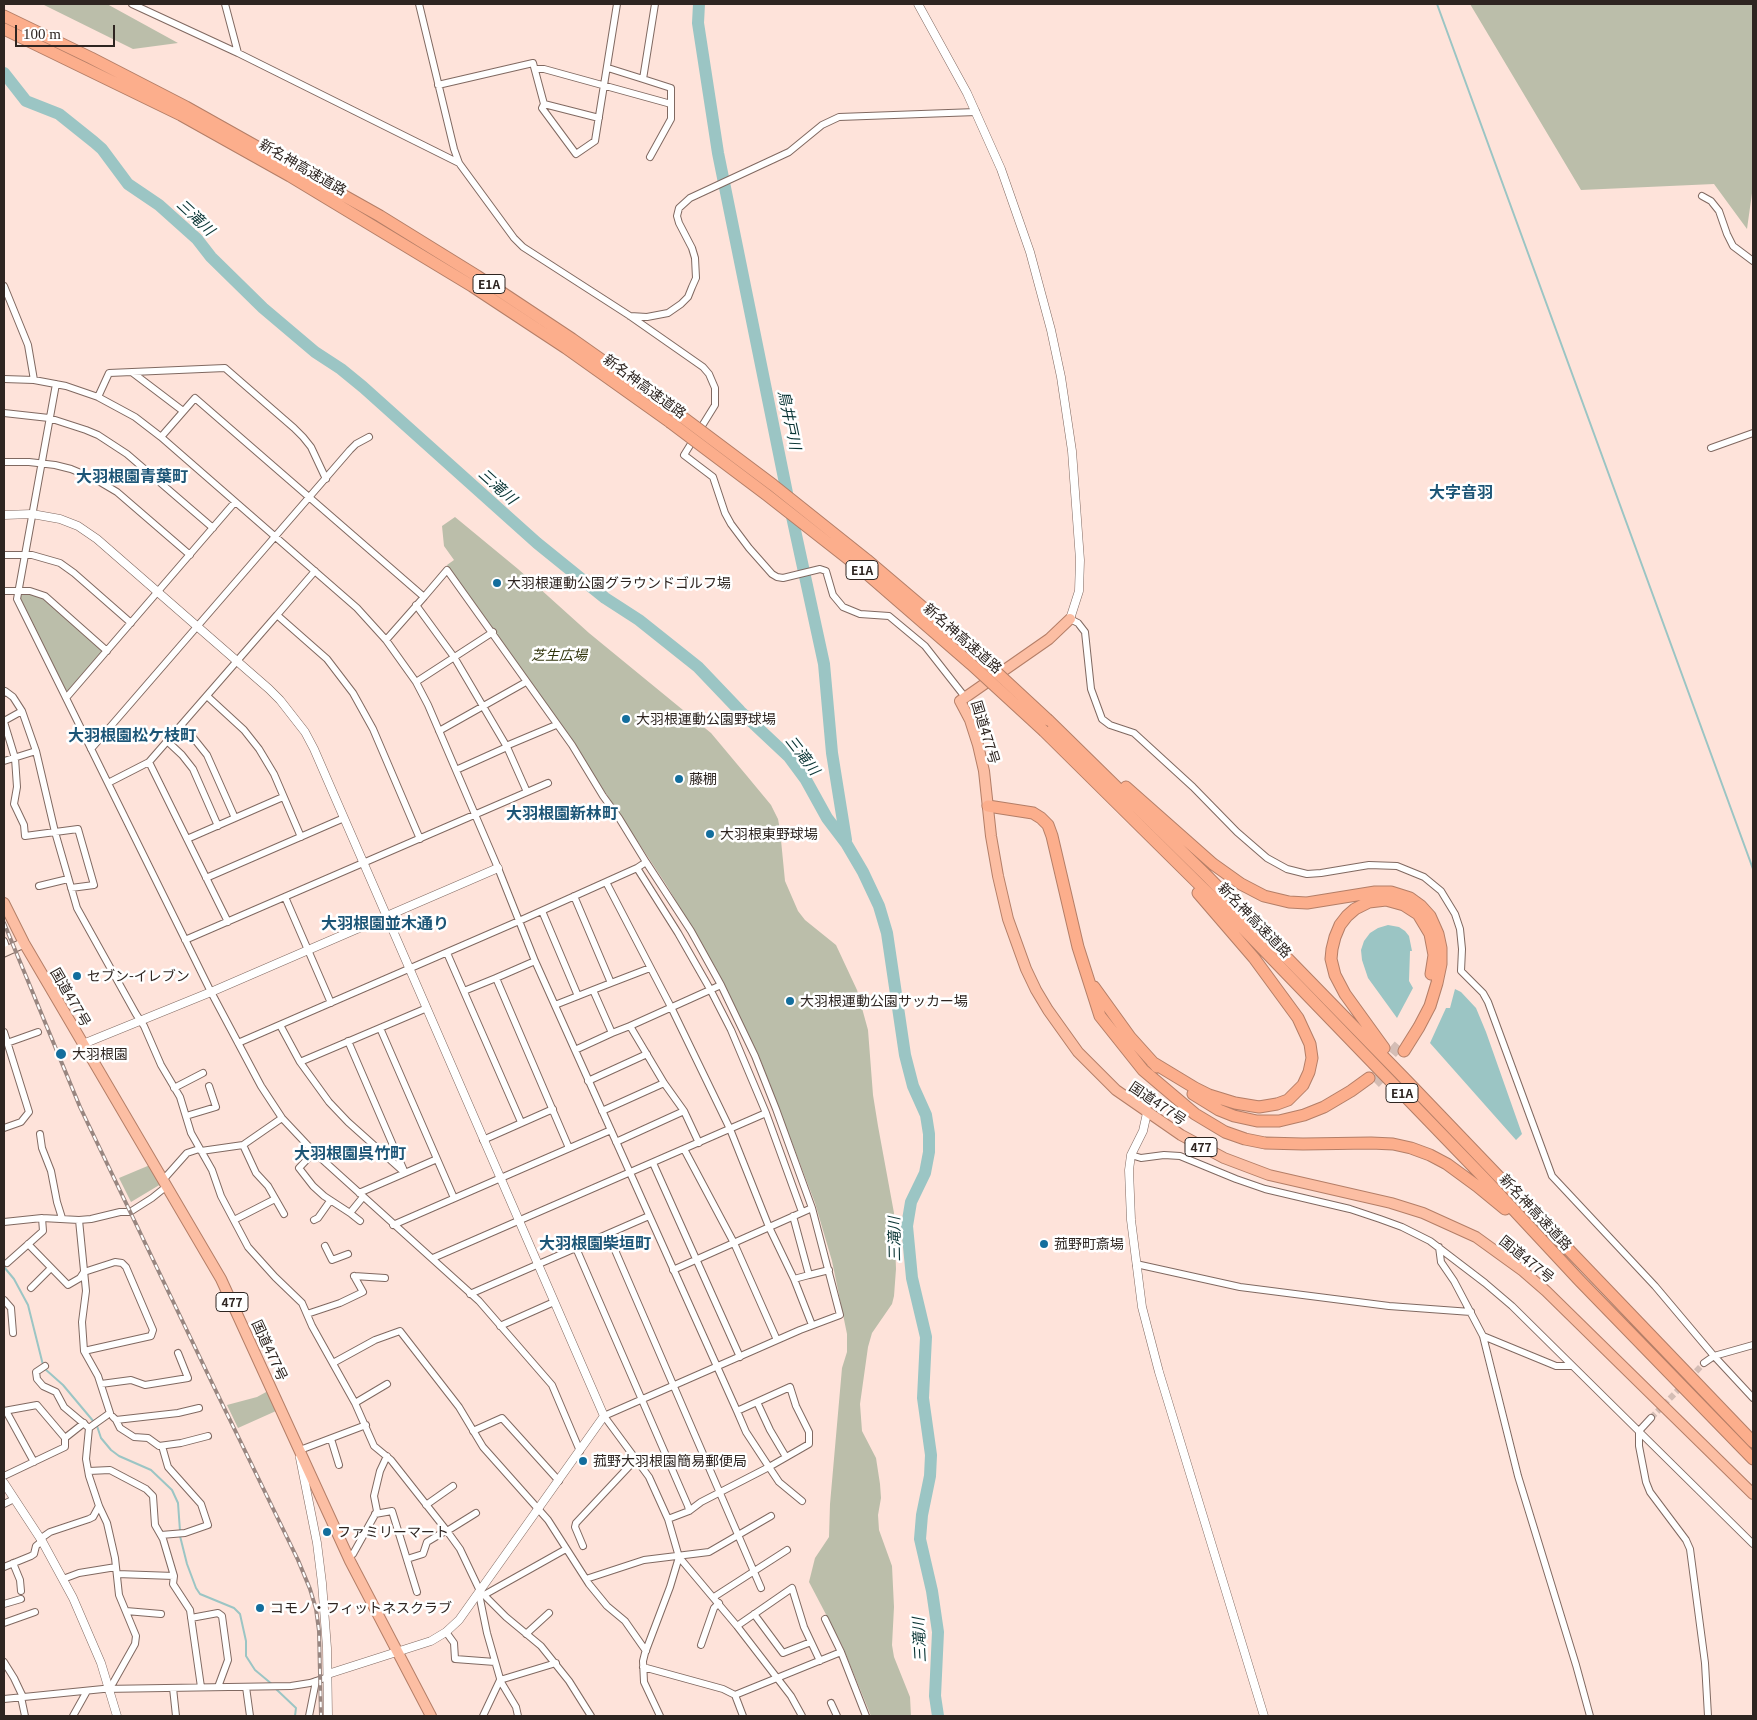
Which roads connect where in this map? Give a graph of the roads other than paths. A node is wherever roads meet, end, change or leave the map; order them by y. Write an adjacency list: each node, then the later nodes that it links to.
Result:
1 (132, 4): 9 (street)
2 (225, 4): 9 (street)
3 (418, 4): 13 (street)
4 (617, 4): 10 (street)
5 (655, 4): 12 (street)
6 (918, 4): 17 (street)
7 (4, 16): 21 (highway, 新名神高速道路 / E1A)
8 (4, 29): 21 (highway, 新名神高速道路 / E1A)
9 (238, 53): 20 (street)
10 (608, 68): 12 (street); 14 (street)
11 (535, 69): 13 (street); 14 (street); 15 (street)
12 (643, 79): 16 (street)
13 (438, 84): 20 (street)
14 (605, 86): 16 (street); 18 (street)
15 (544, 104): 18 (street); 18 (street)
16 (671, 104): 19 (street)
17 (976, 112): 25 (street); 57 (street)
18 (598, 118)
19 (650, 157)
20 (459, 163): 25 (street)
21 (292, 171): 76 (highway, 新名神高速道路 / E1A, bridge)
22 (1702, 196): 23 (street)
23 (1753, 261)
24 (4, 286): 28 (street)
25 (630, 316): 69 (street)
26 (133, 373): 30 (street); 31 (street); 40 (street)
27 (4, 379): 28 (street)
28 (34, 380): 29 (street)
29 (56, 384): 30 (street); 33 (street)
30 (98, 397): 35 (street)
31 (183, 411): 35 (street); 41 (street)
32 (4, 413): 33 (street)
33 (49, 418): 39 (street); 45 (street)
34 (1753, 433): 37 (street)
35 (161, 437): 42 (street)
36 (369, 437): 40 (street)
37 (1712, 448)
38 (4, 462): 39 (street)
39 (42, 463): 43 (street); 49 (street)
40 (326, 479): 41 (street)
41 (309, 498): 46 (street); 54 (street)
42 (236, 502): 45 (street); 46 (street)
43 (32, 514): 44 (street); 47 (street); 53 (street)
44 (4, 515)
45 (213, 528): 49 (street)
46 (275, 537): 50 (street); 59 (street)
47 (25, 554): 48 (street); 52 (street); 58 (street)
48 (4, 555)
49 (190, 555): 53 (street)
50 (315, 571): 56 (street); 61 (street)
51 (4, 591): 52 (street)
52 (19, 591): 62 (street); 70 (street)
53 (158, 592): 58 (street); 59 (street)
54 (424, 597): 55 (street); 60 (street)
55 (416, 606): 61 (street); 63 (street)
56 (277, 615): 64 (street); 98 (street)
57 (1070, 619): 69 (highway, 国道477号); 241 (street)
58 (131, 623): 62 (street)
59 (198, 627): 64 (street); 81 (street)
60 (493, 632): 63 (street); 66 (street)
61 (386, 640): 65 (street)
62 (107, 651): 70 (street)
63 (454, 657): 65 (street); 71 (street)
64 (237, 661): 68 (street); 94 (street)
65 (416, 682): 77 (street)
66 (526, 682): 71 (street); 74 (street)
67 (4, 692): 72 (street)
68 (207, 696): 75 (street); 90 (street)
69 (965, 697): 91 (highway, 国道477号 / 477)
70 (66, 698): 81 (street)
71 (483, 706): 77 (street); 80 (street)
72 (22, 711): 73 (street); 82 (street)
73 (4, 721): 83 (street)
74 (556, 724): 80 (street); 101 (street)
75 (180, 726): 79 (street); 93 (street)
76 (1046, 726): 78 (highway, 新名神高速道路 / E1A); 100 (highway, 新名神高速道路 / E1A)
77 (439, 731): 86 (street)
78 (1059, 731): 156 (highway, 新名神高速道路 / E1A); 156 (highway)
79 (167, 741): 85 (street); 95 (street)
80 (507, 747): 86 (street); 89 (street)
81 (91, 749): 87 (street)
82 (36, 751): 83 (street); 96 (street)
83 (15, 758): 84 (street); 96 (street)
84 (4, 761)
85 (150, 762): 87 (street); 99 (street)
86 (456, 770): 92 (street)
87 (108, 783): 117 (street)
88 (548, 783): 89 (street)
89 (527, 792): 92 (street)
90 (283, 797): 93 (street); 97 (street)
91 (988, 806): 152 (highway); 164 (highway, 国道477号 / 477)
92 (475, 814): 98 (street); 103 (street)
93 (235, 818): 95 (street)
94 (344, 818): 97 (street); 102 (street)
95 (218, 826): 99 (street)
96 (55, 832): 106 (street); 109 (street)
97 (301, 836): 105 (street)
98 (420, 838): 102 (street)
99 (187, 839): 105 (street)
100 (1154, 839): 152 (highway); 226 (highway, 新名神高速道路 / E1A)
101 (646, 862): 104 (street); 128 (street)
102 (363, 863): 111 (street); 114 (street)
103 (498, 868): 114 (street); 115 (street)
104 (637, 868): 107 (street); 129 (street)
105 (206, 878): 116 (street)
106 (68, 879): 108 (street); 109 (street)
107 (606, 882): 110 (street); 124 (street)
108 (39, 886)
109 (71, 888): 138 (street)
110 (574, 896): 113 (street); 127 (street)
111 (285, 897): 116 (street); 120 (street)
112 (4, 903): 119 (highway, 国道477号 / 477)
113 (542, 911): 115 (street); 133 (street)
114 (386, 916): 120 (street); 125 (street)
115 (519, 921): 122 (street); 123 (street)
116 (228, 922): 117 (street)
117 (186, 940): 131 (street)
118 (4, 941): 121 (street)
119 (24, 943): 121 (main road); 148 (highway, 国道477号 / 477)
120 (308, 950): 131 (street); 134 (street)
121 (6, 951)
122 (447, 952): 125 (street); 132 (street)
123 (534, 961): 126 (street); 135 (street)
124 (650, 968): 127 (street); 136 (street)
125 (409, 969): 134 (street); 137 (street)
126 (496, 978): 132 (street); 160 (street)
127 (611, 983): 130 (street)
128 (721, 985): 129 (street); 191 (street)
129 (710, 989): 136 (street); 163 (street)
130 (593, 990): 133 (street); 144 (street)
131 (211, 992): 138 (street); 147 (street)
132 (464, 992): 167 (street)
133 (578, 996): 135 (street)
134 (331, 1003): 139 (street)
135 (554, 1005): 149 (street)
136 (671, 1007): 140 (street); 169 (street)
137 (427, 1008): 141 (street); 172 (street)
138 (140, 1020): 148 (street); 159 (street)
139 (280, 1025): 147 (street); 151 (street)
140 (630, 1026): 144 (street); 150 (street)
141 (380, 1028): 145 (street); 181 (street)
142 (4, 1032): 146 (street)
143 (38, 1032): 146 (street)
144 (612, 1033): 149 (street)
145 (348, 1041): 151 (street); 183 (street)
146 (7, 1043): 168 (street)
147 (238, 1043): 166 (street)
148 (83, 1044): 186 (highway, 国道477号 / 477)
149 (575, 1050): 154 (street)
150 (647, 1054): 154 (street); 157 (street)
151 (300, 1062): 183 (street)
152 (1148, 1066): 155 (highway); 226 (highway)
153 (203, 1073): 159 (street)
154 (588, 1080): 161 (street)
155 (1372, 1080)
156 (1408, 1082): 269 (highway, 新名神高速道路 / E1A)
157 (664, 1083): 161 (street); 162 (street)
158 (209, 1086): 165 (street)
159 (174, 1088): 165 (street)
160 (553, 1109): 167 (street); 176 (street)
161 (602, 1111): 170 (street)
162 (684, 1111): 173 (street); 174 (street)
163 (766, 1113): 169 (street); 192 (street)
164 (1147, 1113): 180 (street); 286 (highway, 国道477号 / 477)
165 (186, 1116): 178 (street)
166 (282, 1118): 175 (street); 179 (street)
167 (521, 1122): 172 (street)
168 (4, 1128)
169 (730, 1129): 174 (street); 206 (street)
170 (611, 1130): 173 (street); 176 (street)
171 (40, 1134): 198 (street)
172 (483, 1140): 185 (street)
173 (616, 1142): 184 (street)
174 (699, 1143): 177 (street)
175 (242, 1145): 178 (street); 189 (street)
176 (570, 1148): 185 (street)
177 (684, 1149): 182 (street); 208 (street)
178 (200, 1150): 186 (street); 200 (street)
179 (314, 1152): 187 (street); 190 (street)
180 (1131, 1155): 211 (street); 217 (street)
181 (437, 1159): 183 (street); 188 (street)
182 (653, 1163): 184 (street); 215 (street)
183 (405, 1173): 187 (street)
184 (630, 1173): 195 (street); 204 (street)
185 (500, 1178): 188 (street); 204 (street)
186 (165, 1183): 199 (street); 271 (highway, 国道477号 / 477)
187 (361, 1195): 193 (street); 205 (street)
188 (454, 1198): 205 (street)
189 (275, 1199): 194 (street); 200 (street)
190 (330, 1201): 193 (street); 201 (street)
191 (812, 1208): 192 (street); 221 (street)
192 (802, 1212): 196 (street)
193 (350, 1213): 202 (street)
194 (284, 1214)
195 (649, 1216): 207 (street); 220 (street)
196 (793, 1216): 206 (street); 223 (street)
197 (42, 1218): 198 (street); 203 (street); 209 (street)
198 (62, 1218): 199 (street)
199 (79, 1220): 222 (street)
200 (234, 1220): 232 (street)
201 (314, 1220)
202 (360, 1221)
203 (4, 1222)
204 (519, 1222): 214 (street); 218 (street)
205 (393, 1225): 214 (street)
206 (769, 1227): 208 (street); 225 (street)
207 (608, 1234): 212 (street); 250 (street)
208 (734, 1243): 215 (street); 237 (street)
209 (28, 1244): 216 (street); 219 (street)
210 (324, 1246): 213 (street)
211 (1439, 1247): 231 (street); 245 (street)
212 (576, 1248): 218 (street); 252 (street)
213 (348, 1254)
214 (433, 1258): 228 (street)
215 (697, 1260): 220 (street); 242 (street)
216 (7, 1263)
217 (1136, 1264): 231 (street); 375 (street)
218 (538, 1265): 228 (street); 230 (street)
219 (51, 1268): 222 (street); 227 (street)
220 (673, 1270): 247 (street)
221 (829, 1270): 223 (street); 234 (street)
222 (84, 1272): 239 (street); 239 (street)
223 (809, 1275): 225 (street)
224 (385, 1278): 232 (street)
225 (794, 1279): 234 (street)
226 (1580, 1281): 276 (highway, 新名神高速道路 / E1A)
227 (32, 1288)
228 (470, 1294): 233 (street)
229 (4, 1300): 235 (street)
230 (554, 1302): 233 (street); 259 (street)
231 (1471, 1312): 236 (street)
232 (307, 1314): 243 (street)
233 (500, 1326): 272 (street)
234 (812, 1326): 237 (street)
235 (13, 1333)
236 (1483, 1336): 245 (street); 376 (street)
237 (778, 1340): 242 (street)
238 (1753, 1345): 241 (street)
239 (84, 1351): 248 (street)
240 (178, 1353): 248 (street)
241 (1714, 1356): 244 (street); 251 (street)
242 (740, 1357): 247 (street)
243 (333, 1363): 254 (street); 264 (street)
244 (1704, 1363)
245 (1571, 1366): 265 (street)
246 (43, 1367): 262 (street)
247 (717, 1367): 250 (street); 257 (street)
248 (101, 1384): 258 (street)
249 (387, 1384): 254 (street)
250 (674, 1386): 252 (street); 285 (street)
251 (1753, 1398)
252 (642, 1399): 259 (street); 293 (street)
253 (757, 1402): 257 (street); 274 (street); 274 (street)
254 (355, 1403): 263 (street)
255 (200, 1408): 261 (street)
256 (5, 1411): 267 (street); 277 (street)
257 (737, 1411): 279 (street)
258 (110, 1413): 261 (street); 262 (street)
259 (604, 1416): 272 (street); 275 (street)
260 (1651, 1418): 265 (street)
261 (116, 1420): 270 (street)
262 (88, 1426): 267 (street); 280 (street)
263 (366, 1426): 268 (street); 273 (street)
264 (472, 1431): 282 (street); 292 (street)
265 (1639, 1431): 302 (street); 377 (street)
266 (208, 1436): 270 (street)
267 (65, 1438): 277 (street)
268 (331, 1439): 271 (street); 278 (street)
269 (1753, 1442)
270 (162, 1446): 299 (street)
271 (300, 1450): 306 (highway, 国道477号 / 477); 345 (street)
272 (580, 1451): 282 (street)
273 (387, 1456): 290 (street); 295 (street)
274 (786, 1457): 279 (street)
275 (636, 1459): 297 (street); 303 (street)
276 (1753, 1459)
277 (34, 1462): 281 (street)
278 (339, 1465)
279 (769, 1466): 285 (street); 288 (street)
280 (89, 1471): 291 (street); 299 (street)
281 (4, 1476)
282 (559, 1481): 292 (street)
283 (4, 1483): 287 (street)
284 (453, 1486): 290 (street)
285 (721, 1493): 293 (street); 300 (street)
286 (1753, 1494)
287 (14, 1499): 289 (street); 301 (street)
288 (802, 1501)
289 (4, 1504)
290 (426, 1505): 298 (street)
291 (99, 1506): 301 (street); 312 (street)
292 (539, 1509): 304 (street); 319 (street)
293 (689, 1511): 297 (street)
294 (476, 1513): 298 (street)
295 (375, 1514): 306 (street); 308 (street)
296 (771, 1516): 300 (street)
297 (668, 1519): 307 (street)
298 (447, 1531): 308 (street); 319 (street)
299 (161, 1535): 313 (street)
300 (738, 1535): 307 (street); 311 (street)
301 (41, 1540): 309 (street); 314 (street)
302 (1753, 1544)
303 (583, 1546)
304 (566, 1549): 315 (street); 319 (street)
305 (787, 1550): 311 (street)
306 (348, 1557): 338 (highway, 国道477号 / 477)
307 (679, 1557): 315 (street); 320 (street); 337 (street)
308 (407, 1560): 318 (street)
309 (13, 1564): 310 (street); 317 (street)
310 (4, 1567)
311 (754, 1570): 316 (street); 320 (street)
312 (117, 1571): 313 (street); 314 (street); 324 (street)
313 (174, 1576): 329 (street)
314 (63, 1579): 349 (street)
315 (586, 1579): 337 (street)
316 (761, 1588)
317 (21, 1591)
318 (417, 1592)
319 (481, 1593): 333 (street); 334 (street); 342 (street)
320 (714, 1597): 322 (street)
321 (21, 1599): 323 (street)
322 (719, 1603): 332 (street); 336 (street)
323 (4, 1604)
324 (126, 1611): 327 (street); 349 (street)
325 (35, 1612): 331 (street)
326 (549, 1613): 334 (street)
327 (160, 1614)
328 (754, 1614): 332 (street); 335 (street); 335 (street)
329 (191, 1618): 350 (street); 353 (street)
330 (826, 1619): 339 (street)
331 (4, 1622)
332 (737, 1626): 346 (street)
333 (446, 1632): 338 (street); 342 (street)
334 (526, 1634): 343 (street)
335 (811, 1642): 340 (street)
336 (701, 1645)
337 (646, 1651): 344 (street)
338 (398, 1652): 345 (street); 366 (highway, 国道477号 / 477)
339 (841, 1652): 340 (street); 374 (street)
340 (820, 1660): 346 (street)
341 (4, 1662): 356 (street)
342 (495, 1662): 347 (street)
343 (556, 1663): 347 (street); 369 (street)
344 (643, 1667): 355 (street); 370 (street)
345 (328, 1676): 348 (street); 365 (street)
346 (778, 1678): 355 (street); 372 (street)
347 (500, 1680): 367 (street); 368 (street)
348 (316, 1681): 351 (street); 364 (street)
349 (111, 1686): 352 (street); 354 (street); 361 (street)
350 (218, 1687): 351 (street); 353 (street)
351 (246, 1687): 363 (street)
352 (173, 1688): 353 (street); 362 (street)
353 (201, 1688)
354 (87, 1691): 356 (street); 360 (street)
355 (735, 1695): 371 (street)
356 (22, 1697): 357 (street); 359 (street)
357 (4, 1699)
358 (831, 1703): 373 (street)
359 (25, 1716)
360 (73, 1716)
361 (117, 1716)
362 (176, 1716)
363 (250, 1716)
364 (309, 1716)
365 (328, 1716)
366 (431, 1716)
367 (483, 1716)
368 (518, 1716)
369 (591, 1716)
370 (660, 1716)
371 (744, 1716)
372 (802, 1716)
373 (838, 1716)
374 (866, 1716)
375 (1264, 1716)
376 (1590, 1716)
377 (1708, 1716)

